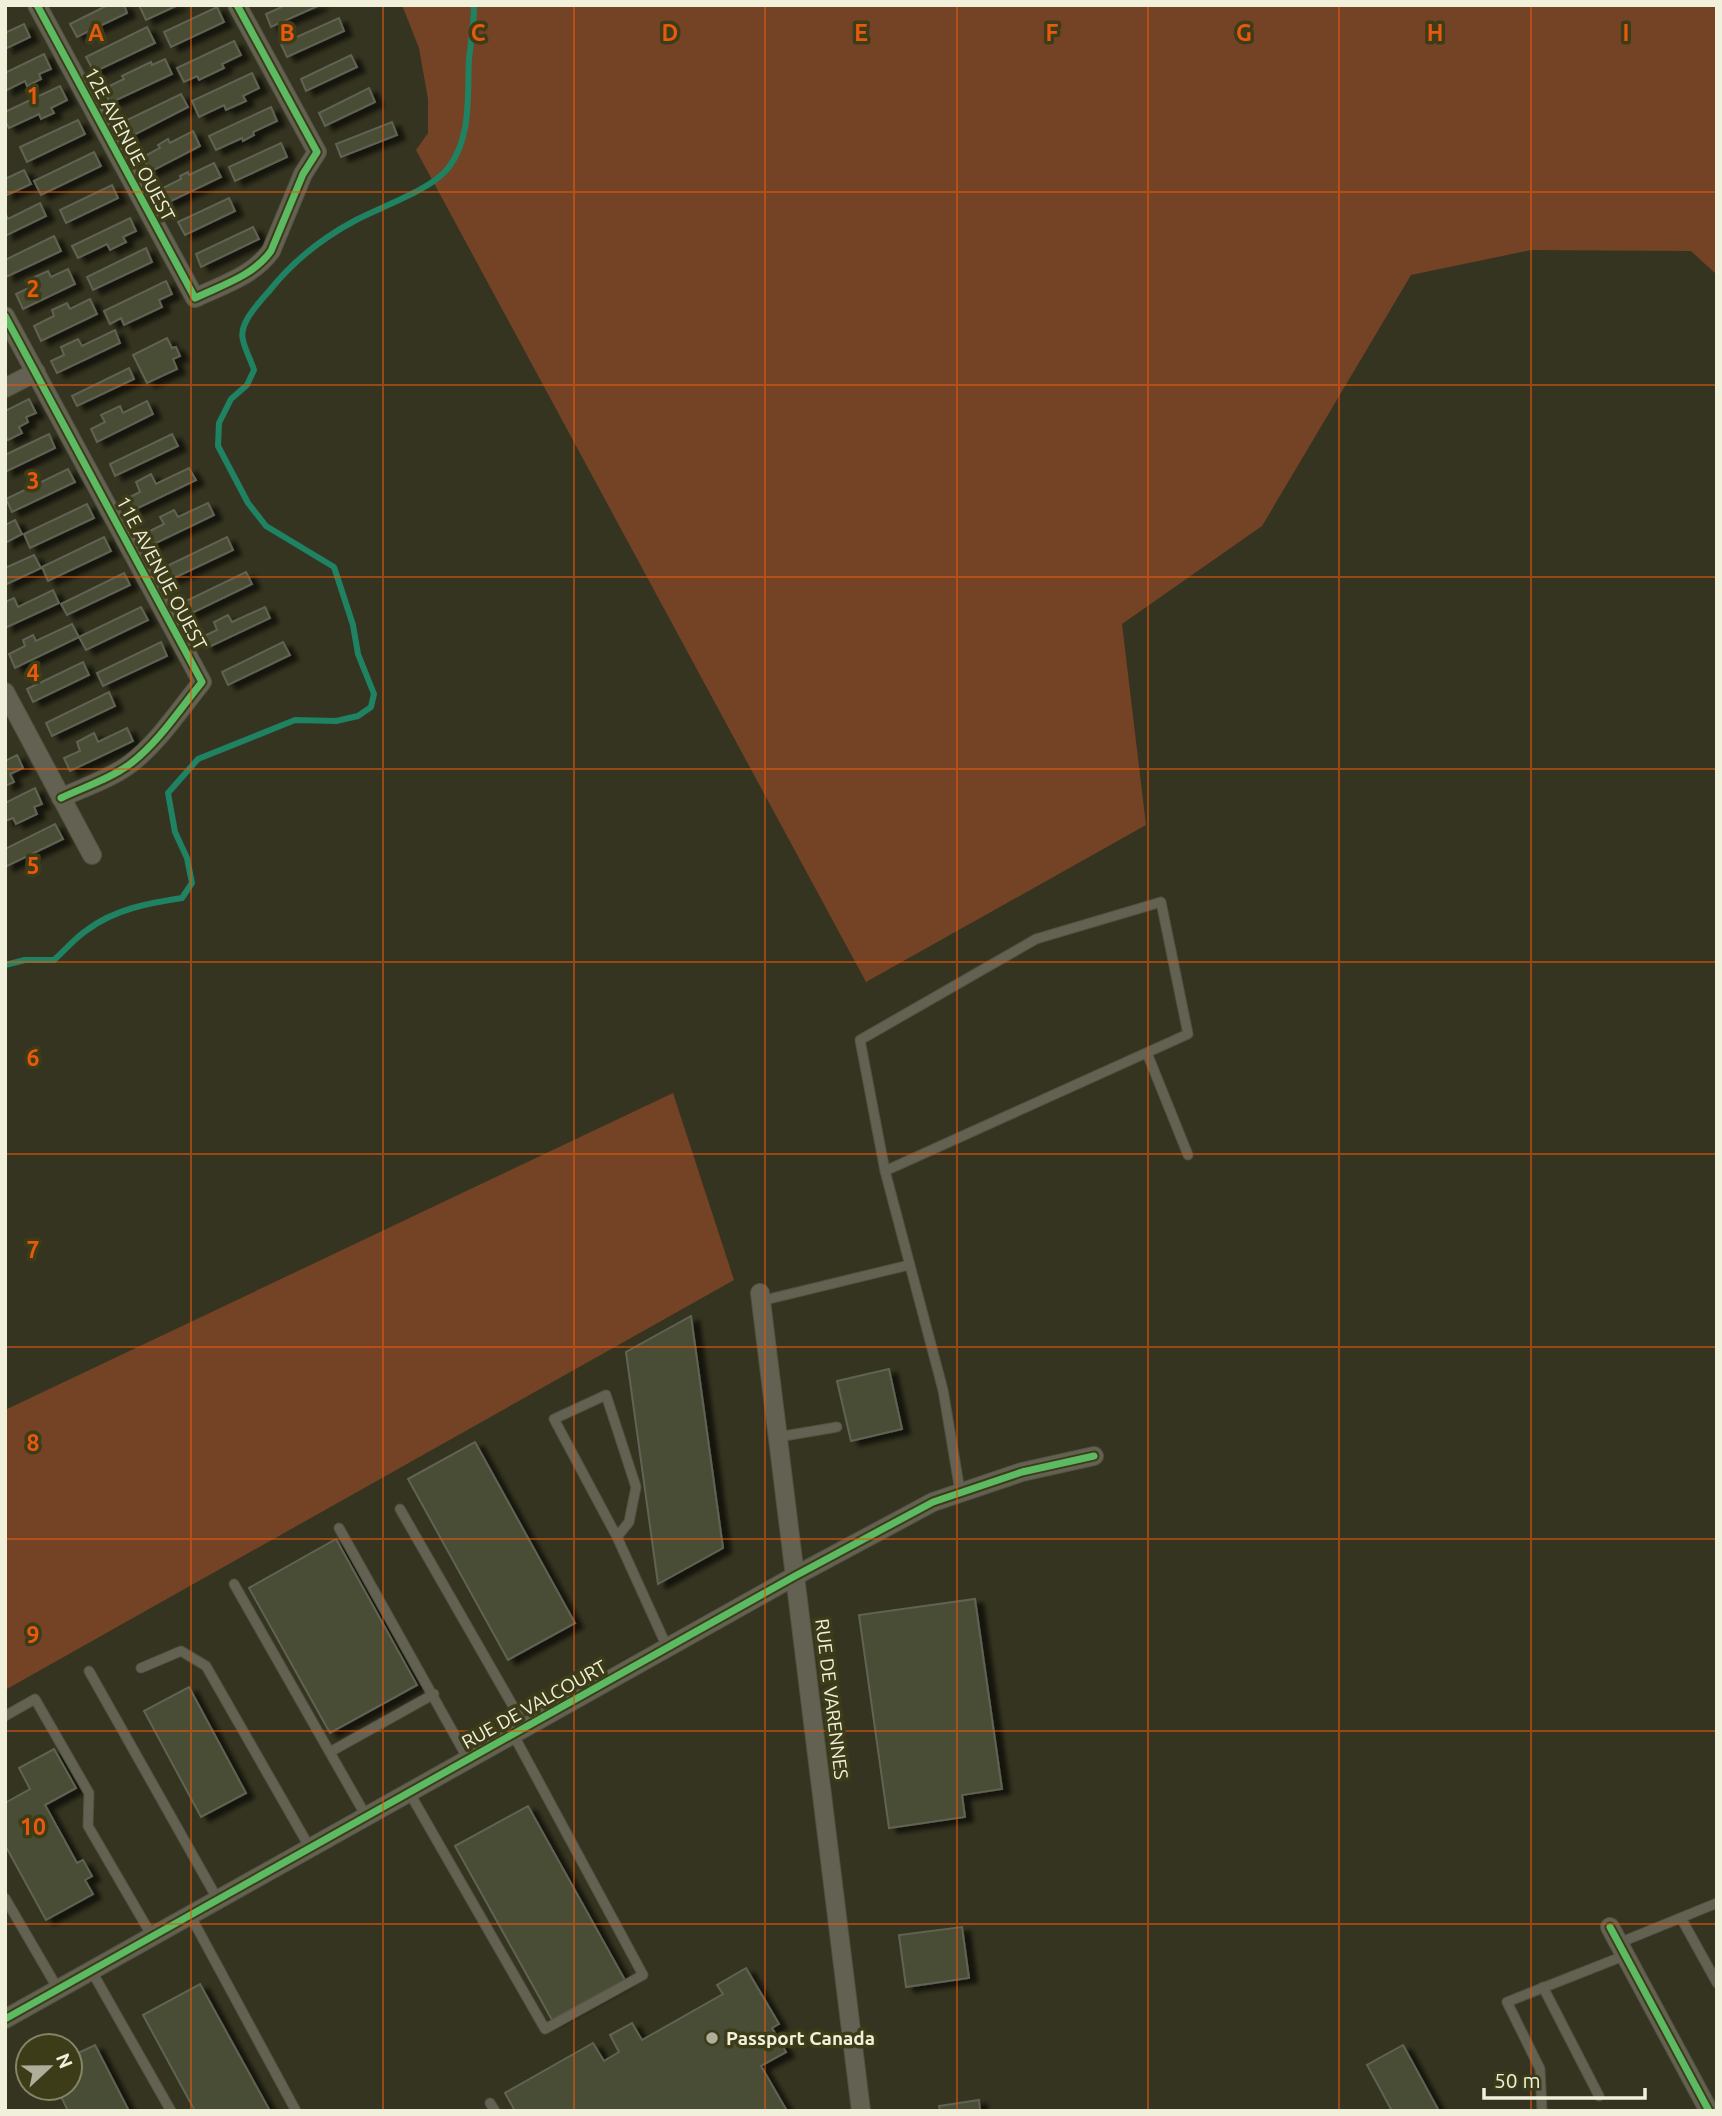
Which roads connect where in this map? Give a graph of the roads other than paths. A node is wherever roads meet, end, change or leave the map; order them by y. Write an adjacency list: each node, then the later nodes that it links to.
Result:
1 (37, 5): 2 (street, 12E AVENUE OUEST)
2 (237, 5)
3 (5, 316): 4 (street, 11E AVENUE OUEST)
4 (36, 372): 5 (street); 7 (street, 11E AVENUE OUEST)
5 (5, 388)
6 (5, 692): 7 (street)
7 (61, 798): 8 (street)
8 (92, 855)
9 (1147, 1053): 10 (lane); 11 (lane); 11 (lane)
10 (1188, 1156)
11 (885, 1171): 12 (lane)
12 (909, 1265): 13 (lane); 17 (lane)
13 (760, 1297): 15 (street, RUE DE VARENNES)
14 (837, 1427): 15 (lane)
15 (778, 1437): 21 (street, RUE DE VARENNES)
16 (1094, 1456): 17 (street, RUE DE VALCOURT)
17 (960, 1491): 21 (street, RUE DE VALCOURT)
18 (400, 1509): 28 (lane)
19 (339, 1528): 26 (lane)
20 (617, 1537): 20 (lane); 23 (lane)
21 (795, 1576): 23 (street, RUE DE VALCOURT); 50 (street, RUE DE VARENNES)
22 (233, 1584): 29 (lane)
23 (667, 1647): 28 (street, RUE DE VALCOURT)
24 (141, 1668): 33 (lane)
25 (89, 1671): 35 (lane)
26 (434, 1694): 29 (lane); 30 (lane)
27 (5, 1716): 40 (lane)
28 (519, 1731): 30 (street, RUE DE VALCOURT); 31 (lane)
29 (330, 1752): 32 (lane)
30 (468, 1759): 31 (street, RUE DE VALCOURT)
31 (409, 1792): 32 (street, RUE DE VALCOURT)
32 (366, 1816): 33 (street, RUE DE VALCOURT)
33 (310, 1848): 35 (street, RUE DE VALCOURT)
34 (5, 1898): 45 (lane)
35 (218, 1899): 37 (street, RUE DE VALCOURT)
36 (1717, 1903): 38 (lane)
37 (190, 1915): 40 (street, RUE DE VALCOURT); 49 (lane)
38 (1681, 1918): 41 (lane); 43 (lane)
39 (1610, 1927): 41 (street)
40 (152, 1936): 42 (street, RUE DE VALCOURT)
41 (1623, 1949): 44 (lane); 52 (street)
42 (91, 1970): 45 (street, RUE DE VALCOURT); 48 (lane)
43 (1717, 1983)
44 (1544, 1987): 47 (lane); 51 (lane)
45 (58, 1989): 46 (street, RUE DE VALCOURT)
46 (5, 2019)
47 (1599, 2096)
48 (171, 2111)
49 (296, 2111)
50 (862, 2111)
51 (1542, 2111)
52 (1709, 2111)

